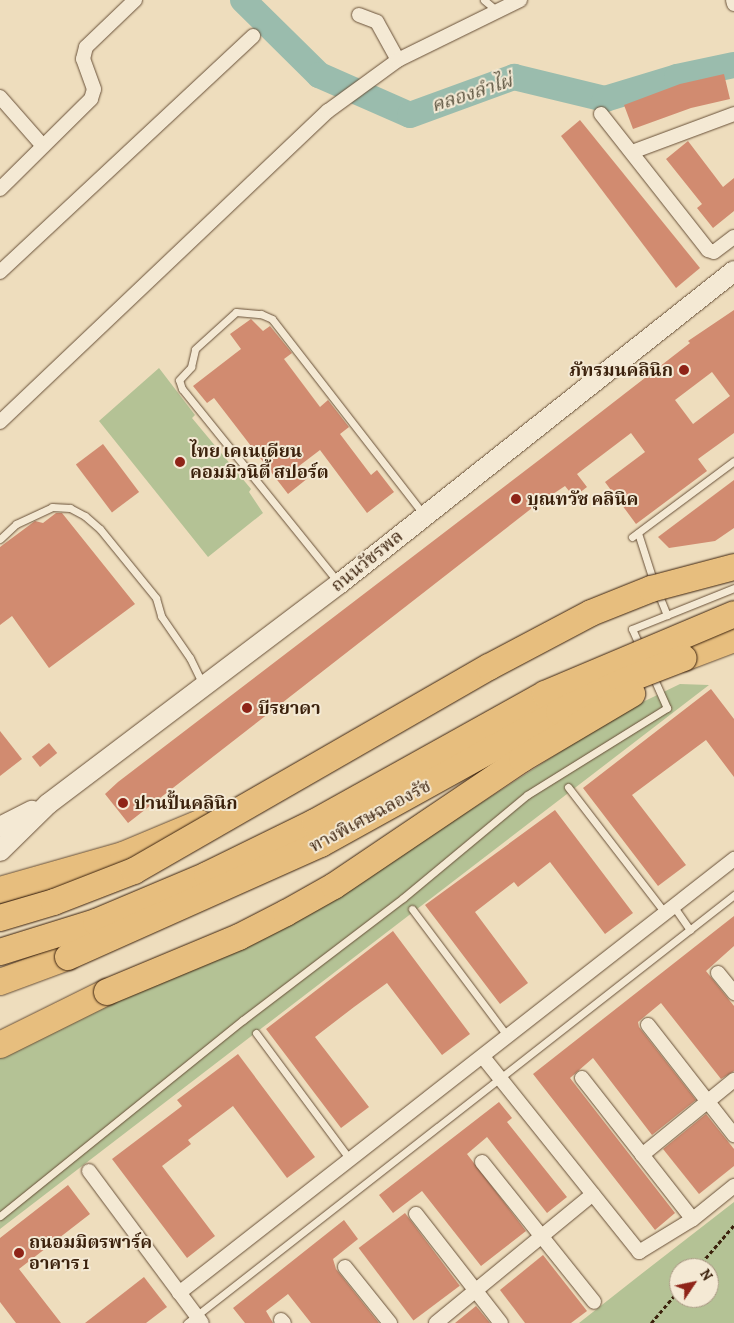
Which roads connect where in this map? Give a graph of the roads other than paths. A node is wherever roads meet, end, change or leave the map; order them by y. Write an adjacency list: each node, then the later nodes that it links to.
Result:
1 (135, 0): 11 (street)
2 (484, 0): 4 (lane)
3 (520, 0): 4 (street)
4 (497, 11): 7 (street)
5 (360, 16): 7 (street)
6 (253, 36): 16 (street)
7 (398, 60): 17 (street)
8 (0, 97): 11 (street)
9 (601, 114): 12 (street)
10 (734, 114): 12 (street)
11 (43, 146): 13 (street)
12 (632, 152): 14 (street)
13 (0, 188)
14 (734, 236)
15 (734, 271): 19 (main road, ถนนวัชรพล)
16 (0, 272)
17 (0, 422)
18 (734, 461): 25 (lane)
19 (425, 515): 22 (main road, ถนนวัชรพล); 22 (lane)
20 (0, 538): 28 (lane)
21 (734, 567): 30 (highway, bridge)
22 (339, 584): 28 (main road, ถนนวัชรพล)
23 (734, 588): 25 (lane)
24 (734, 614): 41 (highway, ทางพิเศษฉลองรัช, bridge)
25 (667, 615): 63 (lane)
26 (734, 639): 27 (highway, ทางพิเศษฉลองรัช)
27 (684, 658): 43 (highway, ทางพิเศษฉลองรัช, bridge); 48 (highway, bridge)
28 (205, 687): 31 (main road, ถนนวัชรพล)
29 (568, 787): 38 (lane)
30 (280, 790): 35 (highway, bridge); 39 (highway, bridge)
31 (48, 804): 32 (main road); 33 (main road, ถนนวัชรพล)
32 (0, 827)
33 (0, 852)
34 (734, 860): 38 (street)
35 (0, 890)
36 (734, 896): 40 (lane)
37 (412, 909): 47 (lane)
38 (669, 910): 40 (lane); 47 (street)
39 (0, 918)
40 (690, 930): 50 (lane)
41 (0, 952)
42 (718, 973): 44 (street)
43 (0, 982)
44 (734, 993)
45 (648, 1025): 53 (street)
46 (256, 1033): 56 (lane)
47 (508, 1037): 49 (street)
48 (0, 1045)
49 (482, 1058): 50 (street); 56 (street)
50 (499, 1078): 60 (street); 69 (lane)
51 (582, 1078): 55 (street)
52 (734, 1080): 53 (street)
53 (708, 1101): 54 (street); 55 (street)
54 (734, 1134)
55 (642, 1155): 61 (street)
56 (351, 1161): 67 (street)
57 (482, 1162): 64 (street)
58 (89, 1171): 67 (street)
59 (734, 1186): 60 (street)
60 (593, 1194): 64 (street)
61 (688, 1213)
62 (416, 1214): 66 (street)
63 (0, 1216)
64 (540, 1236): 66 (street); 68 (street)
65 (345, 1267): 70 (street)
66 (476, 1291): 71 (street); 72 (street)
67 (179, 1293): 69 (street)
68 (594, 1302)
69 (195, 1321)
70 (390, 1323)
71 (436, 1323)
72 (501, 1323)

